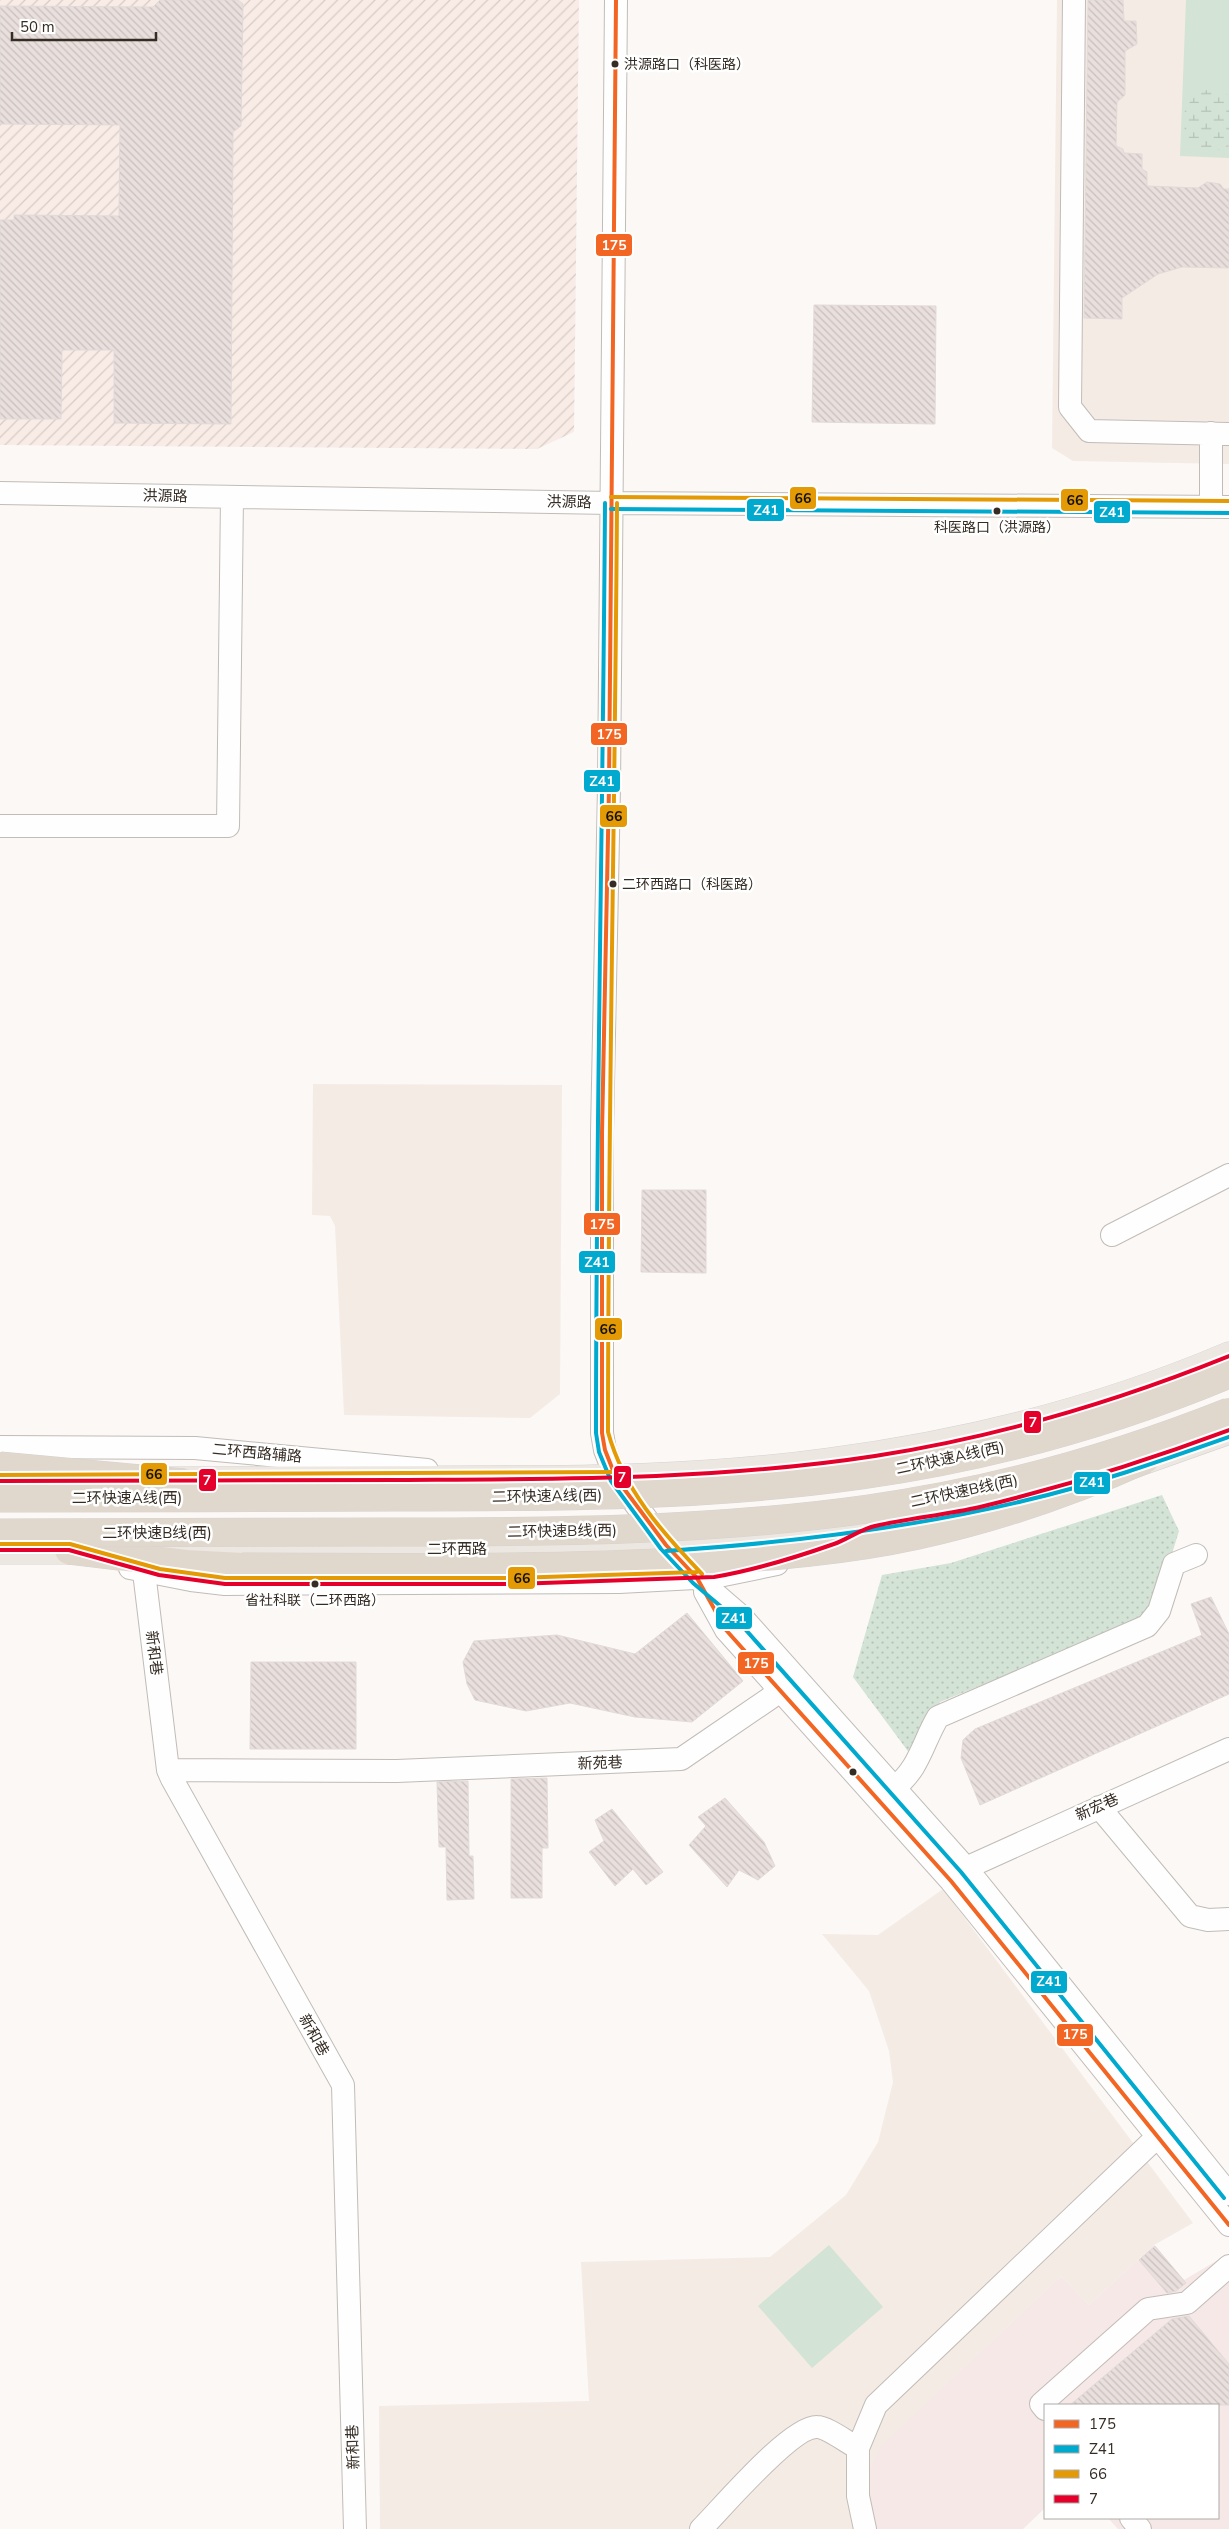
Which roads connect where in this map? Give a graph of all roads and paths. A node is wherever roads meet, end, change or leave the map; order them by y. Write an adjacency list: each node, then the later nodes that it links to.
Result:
1 (616, 0): 6 (street)
2 (1074, 0): 3 (street)
3 (1220, 433): 7 (street)
4 (0, 493): 5 (street, 洪源路)
5 (232, 497): 6 (street, 洪源路); 8 (street)
6 (611, 503): 7 (street, 洪源路); 18 (street)
7 (1220, 507)
8 (0, 826)
9 (1229, 1175): 10 (street)
10 (1112, 1234)
11 (1229, 1356): 18 (main road)
12 (1229, 1374): 22 (highway, 二环快速A线(西), bridge)
13 (1229, 1412): 24 (highway, 二环快速B线(西), bridge)
14 (1229, 1418): 27 (highway, bridge)
15 (1229, 1430): 23 (main road, 二环西路)
16 (0, 1447): 19 (street, 二环西路辅路)
17 (0, 1466): 22 (highway, bridge)
18 (616, 1478): 19 (main road); 25 (street)
19 (513, 1480): 20 (main road)
20 (0, 1481)
21 (0, 1498): 22 (highway, 二环快速A线(西), bridge)
22 (350, 1498)
23 (873, 1526): 25 (main road, 二环西路); 30 (street)
24 (0, 1533)
25 (666, 1545): 27 (main road, 二环西路); 30 (street)
26 (0, 1550): 27 (main road, 二环西路)
27 (69, 1550): 29 (street)
28 (1196, 1555): 34 (street)
29 (144, 1572): 30 (street); 33 (street, 新和巷)
30 (697, 1578): 31 (street); 34 (street)
31 (782, 1690): 33 (street, 新苑巷); 38 (street)
32 (1229, 1748): 35 (street, 新宏巷)
33 (168, 1770): 45 (street, 新和巷)
34 (895, 1787): 36 (street)
35 (1099, 1806): 36 (street, 新宏巷); 37 (street)
36 (966, 1868): 39 (street)
37 (1229, 1919)
38 (1158, 2137): 40 (street); 43 (street)
39 (1229, 2194)
40 (1229, 2225)
41 (1229, 2266): 42 (street)
42 (1044, 2408)
43 (858, 2448): 46 (street); 47 (street)
44 (1132, 2519): 48 (street)
45 (355, 2529)
46 (701, 2529)
47 (865, 2529)
48 (1140, 2529)

